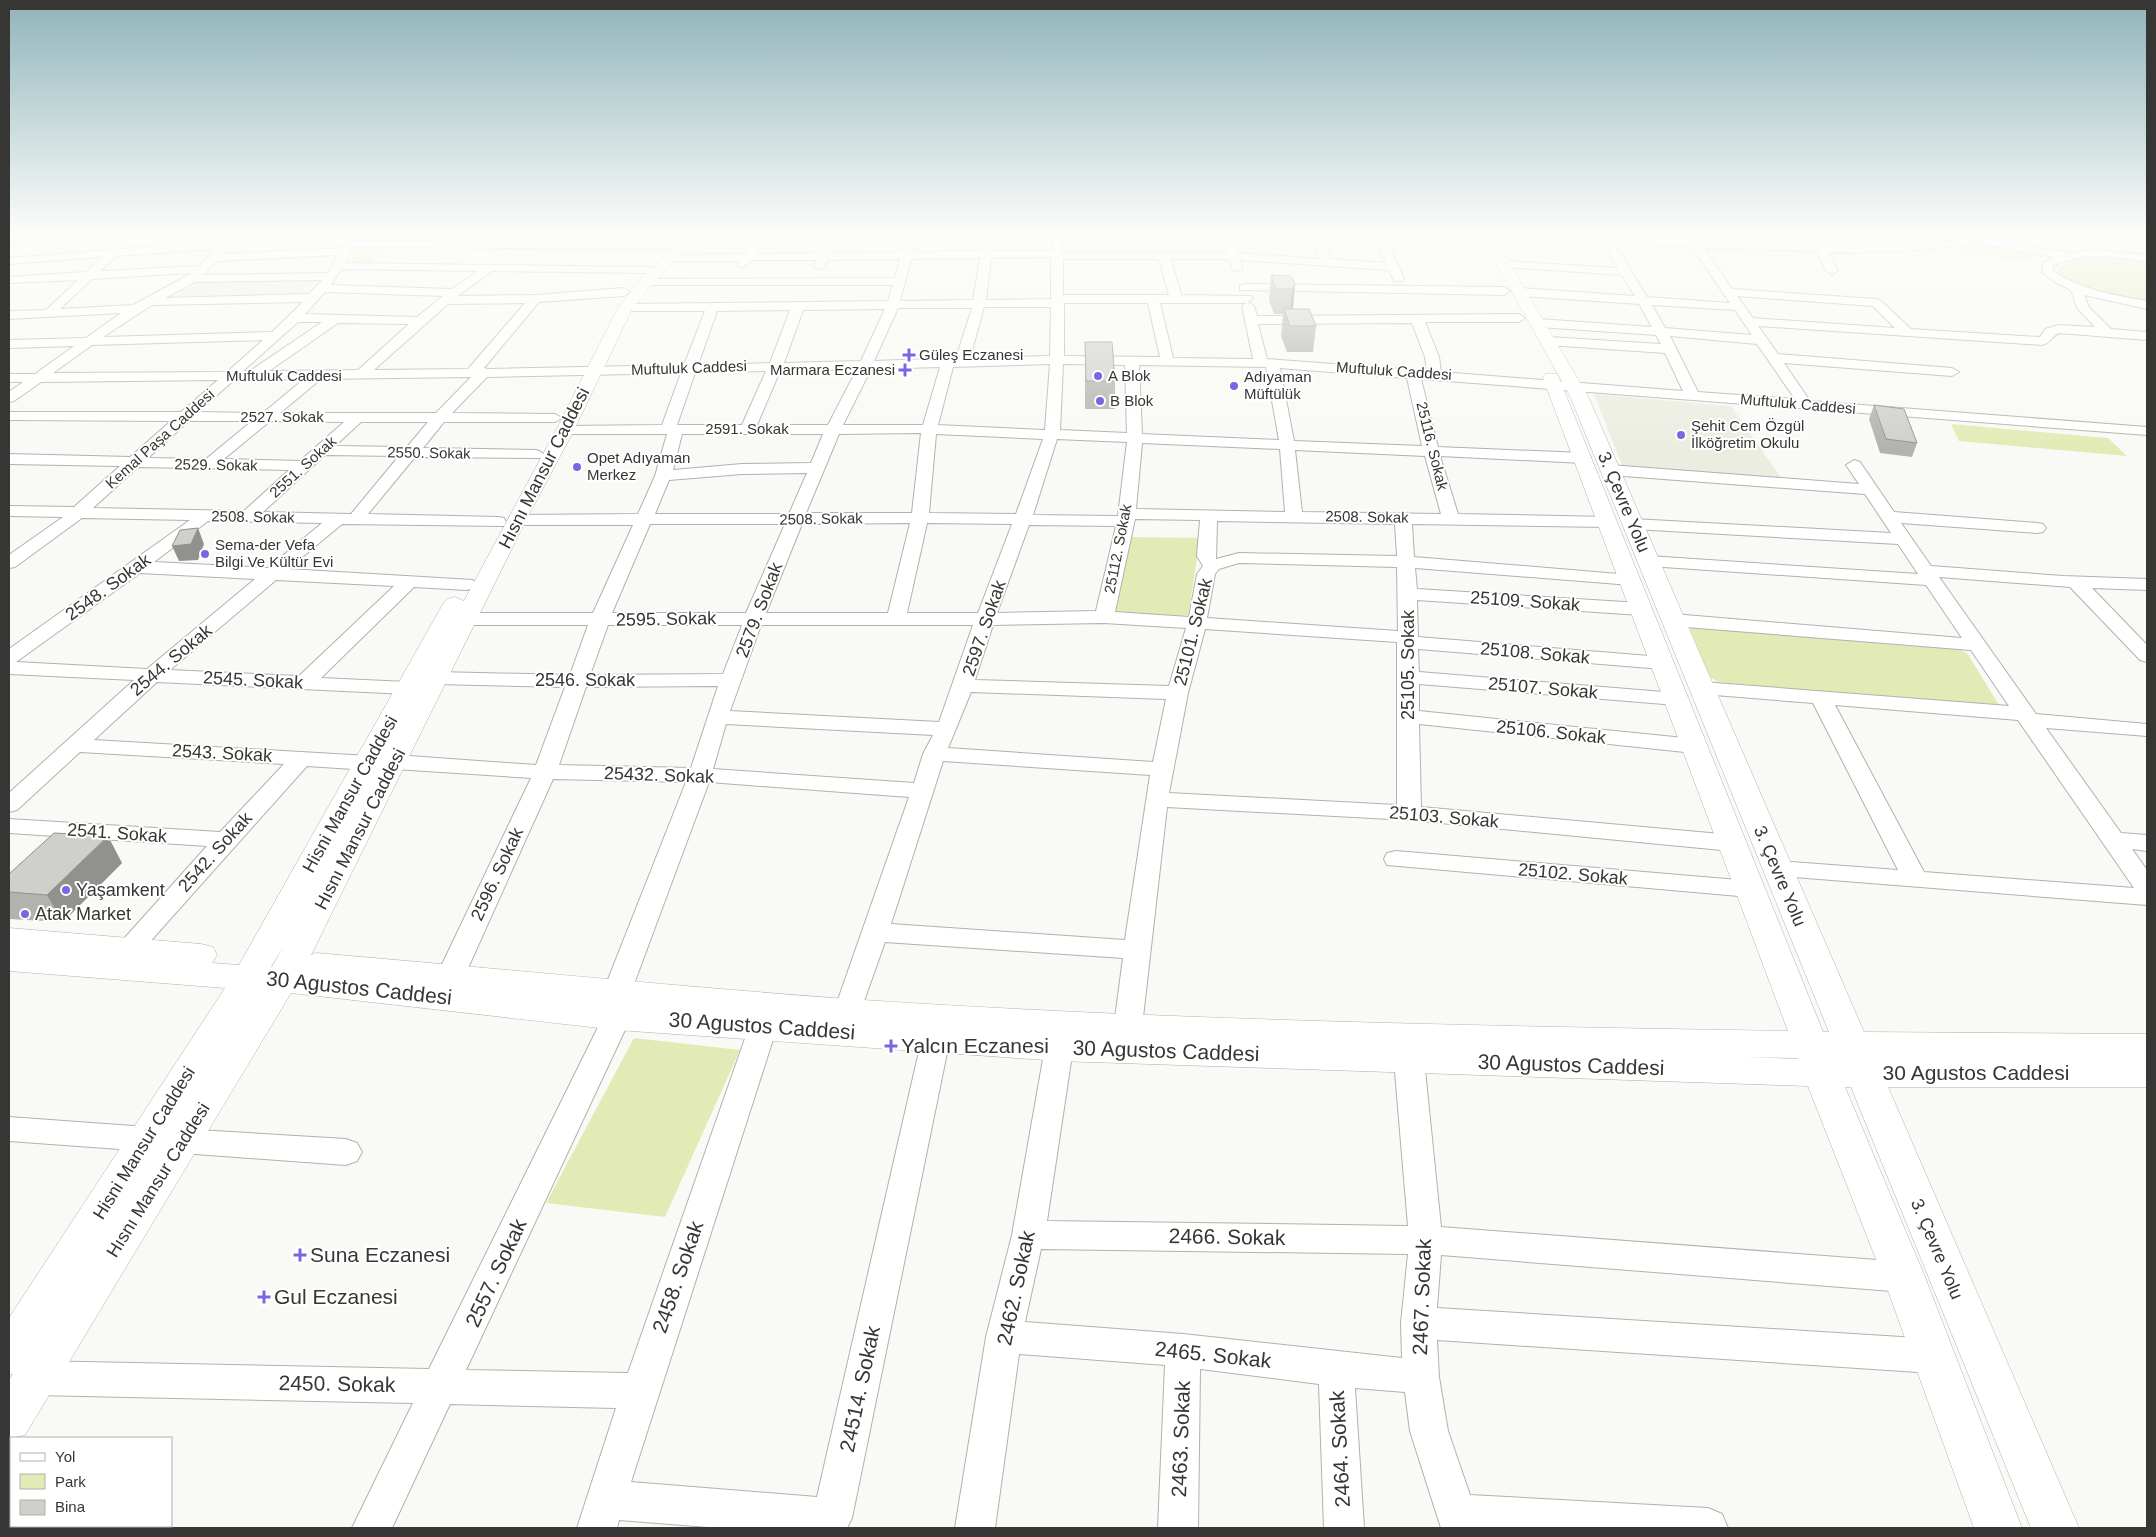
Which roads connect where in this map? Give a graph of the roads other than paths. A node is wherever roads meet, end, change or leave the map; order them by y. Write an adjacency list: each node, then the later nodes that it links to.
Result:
1 (893, 305): 48 (street, 2579. Sokak)
2 (1523, 305): 63 (main road, 3. Çevre Yolu)
3 (58, 306): 26 (street)
4 (142, 306): 25 (street)
5 (305, 306): 28 (street, Kemal Paşa Caddesi)
6 (439, 306): 32 (street)
7 (531, 306): 52 (street, 2544. Sokak)
8 (631, 306): 53 (main road, Hısnı Mansur Caddesi)
9 (756, 306): 10 (street); 23 (street)
10 (798, 306): 11 (street); 50 (street)
11 (824, 306)
12 (977, 306): 47 (street)
13 (1058, 306): 44 (street, 2597. Sokak)
14 (1155, 306): 46 (street)
15 (1247, 306): 31 (street)
16 (1517, 306): 30 (street)
17 (1525, 306): 42 (street)
18 (1527, 306): 34 (street)
19 (1646, 306): 34 (street)
20 (1721, 306): 24 (street)
21 (1879, 306): 36 (street)
22 (2082, 306): 35 (street)
23 (712, 307): 51 (street, 2596. Sokak)
24 (1739, 307): 33 (street)
25 (135, 309): 26 (street); 39 (street)
26 (49, 314): 27 (street)
27 (9, 315)
28 (295, 318): 29 (street); 37 (street, Kemal Paşa Caddesi)
29 (335, 319): 32 (street); 57 (street)
30 (1417, 319): 31 (street); 56 (street)
31 (1250, 320): 49 (street)
32 (421, 321): 58 (street)
33 (1750, 322): 36 (street); 40 (street)
34 (1661, 331): 40 (street); 42 (street)
35 (2107, 332): 36 (street); 38 (street)
36 (1908, 333)
37 (275, 336): 39 (street); 59 (street, Kemal Paşa Caddesi)
38 (2147, 336)
39 (90, 340): 41 (street); 62 (street)
40 (1760, 340): 43 (street)
41 (9, 344)
42 (1671, 349): 64 (street)
43 (1773, 358): 55 (street); 66 (street)
44 (1057, 360): 45 (street, Muftuluk Caddesi); 47 (street, Muftuluk Caddesi); 78 (street, 2597. Sokak)
45 (1132, 361): 46 (street, Muftuluk Caddesi); 79 (street, 25112. Sokak)
46 (1167, 361): 49 (street, Muftuluk Caddesi)
47 (955, 362): 48 (street, Muftuluk Caddesi); 75 (street)
48 (868, 363): 50 (street, Muftuluk Caddesi); 74 (street, 2579. Sokak)
49 (1267, 363): 54 (street, Muftuluk Caddesi); 80 (street)
50 (776, 365): 51 (street, Muftuluk Caddesi); 73 (street)
51 (690, 368): 53 (street, Muftuluk Caddesi); 76 (street, 2596. Sokak)
52 (478, 372): 53 (street, Muftuluk Caddesi); 58 (street, Muftuluk Caddesi); 69 (street, 2544. Sokak)
53 (585, 372): 72 (main road, Hısnı Mansur Caddesi)
54 (1414, 372): 56 (street, Muftuluk Caddesi); 82 (street, 25116. Sokak)
55 (1952, 372)
56 (1434, 374): 63 (street, Muftuluk Caddesi)
57 (254, 375): 59 (street, Muftuluk Caddesi); 60 (street, Muftuluk Caddesi)
58 (361, 375): 60 (street, Muftuluk Caddesi)
59 (230, 376): 62 (street, Muftuluk Caddesi); 70 (street, Kemal Paşa Caddesi)
60 (316, 376): 71 (street)
61 (9, 378): 62 (street, Muftuluk Caddesi)
62 (38, 378): 65 (street)
63 (1564, 385): 64 (street, Muftuluk Caddesi); 85 (main road, 3. Çevre Yolu); 92 (main road, 3. Çevre Yolu)
64 (1692, 396): 66 (street, Muftuluk Caddesi)
65 (9, 398)
66 (1806, 404): 77 (street, Muftuluk Caddesi)
67 (9, 416): 70 (street, 2527. Sokak)
68 (359, 416): 69 (street, 2527. Sokak); 71 (street, 2527. Sokak); 81 (street, 2551. Sokak)
69 (441, 416): 72 (street, 2527. Sokak); 83 (street, 2544. Sokak)
70 (183, 417): 71 (street, 2527. Sokak); 87 (street, Kemal Paşa Caddesi)
71 (266, 417): 88 (street)
72 (560, 424): 76 (street, 2591. Sokak); 84 (main road, Hisni Mansur Caddesi); 110 (main road, Hısnı Mansur Caddesi)
73 (748, 429): 74 (street, 2591. Sokak); 76 (street, 2591. Sokak)
74 (833, 429): 75 (street, 2591. Sokak); 91 (street, 2579. Sokak)
75 (928, 429): 78 (street, 2591. Sokak); 101 (street)
76 (672, 430): 93 (street, 2596. Sokak)
77 (2147, 430)
78 (1052, 433): 79 (street, 2591. Sokak); 106 (street, 2597. Sokak)
79 (1136, 437): 80 (street, 2591. Sokak); 102 (street, 25112. Sokak)
80 (1287, 444): 82 (street, 2591. Sokak); 99 (street)
81 (322, 450): 83 (street, 2550. Sokak); 90 (street, 2551. Sokak)
82 (1431, 451): 85 (street, 2591. Sokak); 109 (street, 25116. Sokak)
83 (411, 452): 84 (street, 2550. Sokak); 105 (street, 2544. Sokak)
84 (536, 455): 110 (main road, Hisni Mansur Caddesi)
85 (1583, 458): 111 (main road, 3. Çevre Yolu)
86 (9, 459): 87 (street, 2529. Sokak)
87 (134, 464): 88 (street, 2529. Sokak); 96 (street, Kemal Paşa Caddesi)
88 (209, 464): 90 (street, 2529. Sokak)
89 (1854, 464): 94 (street)
90 (304, 466): 100 (street, 2551. Sokak)
91 (816, 468): 93 (street); 108 (street, 2579. Sokak)
92 (1610, 470): 94 (street); 111 (main road, 3. Çevre Yolu)
93 (663, 476): 107 (street, 2596. Sokak)
94 (1872, 490): 104 (street)
95 (9, 510): 96 (street, 2508. Sokak)
96 (78, 513): 98 (street, 2508. Sokak); 115 (street, Kemal Paşa Caddesi)
97 (1209, 514): 99 (street, 2508. Sokak); 102 (street, 2508. Sokak); 116 (street)
98 (207, 516): 100 (street, 2508. Sokak); 117 (street, 2548. Sokak)
99 (1294, 516): 103 (street, 2508. Sokak)
100 (247, 517): 105 (street, 2508. Sokak)
101 (920, 518): 106 (street, 2508. Sokak); 108 (street, 2508. Sokak); 131 (street)
102 (1126, 518): 106 (street, 2508. Sokak); 127 (street, 25112. Sokak)
103 (1403, 518): 109 (street, 2508. Sokak); 114 (street, 25105. Sokak)
104 (1890, 518): 112 (street); 113 (street)
105 (346, 519): 110 (street, 2508. Sokak); 119 (street, 2544. Sokak)
106 (1023, 519): 132 (street, 2597. Sokak)
107 (644, 520): 108 (street, 2508. Sokak); 110 (street, 2508. Sokak); 130 (street, 2596. Sokak)
108 (794, 520): 128 (street, 2579. Sokak)
109 (1451, 520): 111 (street, 2508. Sokak)
110 (507, 521): 123 (main road, Hisni Mansur Caddesi); 129 (main road, Hısnı Mansur Caddesi)
111 (1620, 523): 113 (street, 2508. Sokak); 118 (main road, 3. Çevre Yolu)
112 (2037, 528)
113 (1904, 540): 120 (street)
114 (1405, 562): 116 (street, 25101. Sokak); 118 (street, 25101. Sokak); 125 (street, 25105. Sokak)
115 (9, 563)
116 (1213, 564): 134 (street, 25101. Sokak)
117 (137, 567): 119 (street); 138 (street, 2548. Sokak)
118 (1640, 570): 120 (street, 25101. Sokak); 126 (main road, 3. Çevre Yolu); 133 (main road, 3. Çevre Yolu)
119 (274, 574): 121 (street); 141 (street, 2544. Sokak)
120 (1928, 575): 122 (street, 25101. Sokak); 136 (street)
121 (409, 581): 123 (street); 146 (street)
122 (2075, 581): 124 (street, 25101. Sokak); 137 (street)
123 (467, 584): 148 (main road, Hisni Mansur Caddesi)
124 (2147, 584)
125 (1408, 594): 126 (street, 25109. Sokak); 135 (street, 25105. Sokak)
126 (1641, 609): 139 (main road, 3. Çevre Yolu)
127 (1104, 617): 132 (street, 25112. Sokak); 134 (street, 25108. Sokak)
128 (754, 618): 130 (street, 2595. Sokak); 131 (street, 2595. Sokak); 144 (street, 2579. Sokak)
129 (467, 619): 130 (street, 2595. Sokak); 143 (main road, Hısnı Mansur Caddesi)
130 (600, 619): 145 (street, 2596. Sokak)
131 (896, 619): 132 (street, 2595. Sokak)
132 (985, 619): 147 (street, 2597. Sokak)
133 (1673, 620): 136 (street); 150 (main road, 3. Çevre Yolu)
134 (1197, 623): 135 (street, 25108. Sokak); 149 (street, 25101. Sokak)
135 (1407, 639): 139 (street, 25108. Sokak); 142 (street, 25105. Sokak)
136 (1977, 645): 153 (street)
137 (2147, 656)
138 (9, 658)
139 (1662, 663): 150 (main road, 3. Çevre Yolu)
140 (9, 668): 141 (street, 2545. Sokak)
141 (152, 675): 146 (street, 2545. Sokak); 157 (street, 2544. Sokak)
142 (1409, 677): 150 (street, 25107. Sokak); 152 (street, 25105. Sokak)
143 (437, 678): 145 (street, 2546. Sokak); 161 (main road, Hısnı Mansur Caddesi)
144 (732, 680): 145 (street, 2546. Sokak); 154 (street, 2579. Sokak)
145 (579, 681): 163 (street, 2596. Sokak)
146 (304, 683): 148 (street, 2545. Sokak)
147 (963, 686): 149 (street); 155 (street, 2597. Sokak)
148 (408, 688): 161 (main road, Hisni Mansur Caddesi)
149 (1178, 693): 162 (street, 25101. Sokak)
150 (1689, 693): 151 (street, 25107. Sokak); 158 (main road, 3. Çevre Yolu); 175 (main road, 3. Çevre Yolu)
151 (1820, 697): 153 (street, 25107. Sokak); 176 (street)
152 (1408, 716): 158 (street, 25106. Sokak); 168 (street, 25105. Sokak)
153 (2027, 717): 156 (street, 25107. Sokak); 171 (street)
154 (717, 718): 155 (street); 164 (street, 2579. Sokak)
155 (947, 729): 159 (street, 2597. Sokak)
156 (2147, 730)
157 (75, 745): 160 (street, 2543. Sokak); 167 (street, 2544. Sokak)
158 (1694, 746): 172 (main road, 3. Çevre Yolu)
159 (934, 754): 162 (street); 165 (street, 2597. Sokak)
160 (302, 758): 161 (street, 2543. Sokak); 170 (street, 2542. Sokak)
161 (382, 762): 163 (street, 25432. Sokak); 185 (main road, Hısnı Mansur Caddesi)
162 (1163, 769): 166 (street, 25101. Sokak)
163 (545, 772): 164 (street, 25432. Sokak); 186 (street, 2596. Sokak)
164 (700, 775): 165 (street, 25432. Sokak); 187 (street, 2579. Sokak)
165 (924, 792): 180 (street, 2597. Sokak)
166 (1156, 799): 168 (street, 25103. Sokak); 183 (street, 25101. Sokak)
167 (9, 805)
168 (1409, 813): 172 (street, 25103. Sokak)
169 (9, 826): 170 (street, 2541. Sokak)
170 (226, 840): 182 (street, 2542. Sokak)
171 (2114, 840): 173 (street); 177 (street)
172 (1732, 843): 178 (main road, 3. Çevre Yolu)
173 (2147, 843)
174 (1396, 859): 178 (street, 25102. Sokak)
175 (1777, 869): 176 (street); 195 (main road, 3. Çevre Yolu)
176 (1915, 879): 179 (street)
177 (2147, 888)
178 (1750, 889): 194 (main road, 3. Çevre Yolu)
179 (2147, 897)
180 (875, 932): 183 (street); 188 (street, 2597. Sokak)
181 (9, 939): 182 (main road, 30 Agustos Caddesi)
182 (130, 948): 185 (main road, 30 Agustos Caddesi)
183 (1137, 950): 189 (street, 25101. Sokak)
184 (9, 960): 185 (main road, 30 Agustos Caddesi)
185 (270, 970): 186 (main road, 30 Agustos Caddesi); 187 (main road, 30 Agustos Caddesi); 199 (main road, Hisni Mansur Caddesi); 200 (main road, Hısnı Mansur Caddesi)
186 (450, 976): 187 (main road, 30 Agustos Caddesi)
187 (618, 1004): 188 (main road, 30 Agustos Caddesi); 190 (main road, 30 Agustos Caddesi); 213 (street, 2557. Sokak)
188 (848, 1011): 189 (main road, 30 Agustos Caddesi)
189 (1128, 1026): 194 (main road, 30 Agustos Caddesi)
190 (763, 1027): 191 (main road, 30 Agustos Caddesi); 214 (street, 2458. Sokak)
191 (936, 1038): 193 (main road, 30 Agustos Caddesi); 218 (street, 24514. Sokak)
192 (2147, 1047): 195 (main road, 30 Agustos Caddesi)
193 (1059, 1048): 196 (main road, 30 Agustos Caddesi); 202 (street, 2462. Sokak)
194 (1816, 1059): 195 (main road, 30 Agustos Caddesi); 196 (main road, 30 Agustos Caddesi); 204 (main road, 3. Çevre Yolu)
195 (1857, 1059): 197 (main road, 30 Agustos Caddesi); 225 (main road, 3. Çevre Yolu)
196 (1409, 1060): 203 (street, 2467. Sokak)
197 (2147, 1073)
198 (9, 1129): 199 (street)
199 (148, 1139): 208 (main road, Hisni Mansur Caddesi)
200 (182, 1141): 201 (street); 212 (main road, Hısnı Mansur Caddesi)
201 (346, 1152)
202 (1028, 1235): 203 (street, 2466. Sokak); 206 (street, 2462. Sokak)
203 (1426, 1240): 204 (street, 2466. Sokak); 205 (street, 2467. Sokak)
204 (1904, 1277): 209 (main road, 3. Çevre Yolu)
205 (1418, 1323): 209 (street); 211 (street, 2467. Sokak)
206 (1004, 1337): 207 (street, 2465. Sokak); 220 (street, 2462. Sokak)
207 (1183, 1350): 210 (street, 2465. Sokak); 221 (street, 2463. Sokak)
208 (9, 1355)
209 (1933, 1356): 224 (main road, 3. Çevre Yolu)
210 (1336, 1370): 211 (street, 2465. Sokak); 222 (street, 2464. Sokak)
211 (1421, 1377): 217 (street, 2467. Sokak)
212 (35, 1378): 213 (street, 2450. Sokak); 215 (main road, Hısnı Mansur Caddesi)
213 (442, 1387): 214 (street, 2450. Sokak); 219 (street, 2557. Sokak)
214 (640, 1391): 216 (street, 2458. Sokak)
215 (9, 1420)
216 (601, 1514): 218 (street, 24514. Sokak)
217 (1459, 1521): 223 (street)
218 (798, 1522)
219 (372, 1528)
220 (975, 1528)
221 (1178, 1528)
222 (1344, 1528)
223 (1708, 1528)
224 (1998, 1528)
225 (2055, 1528)

